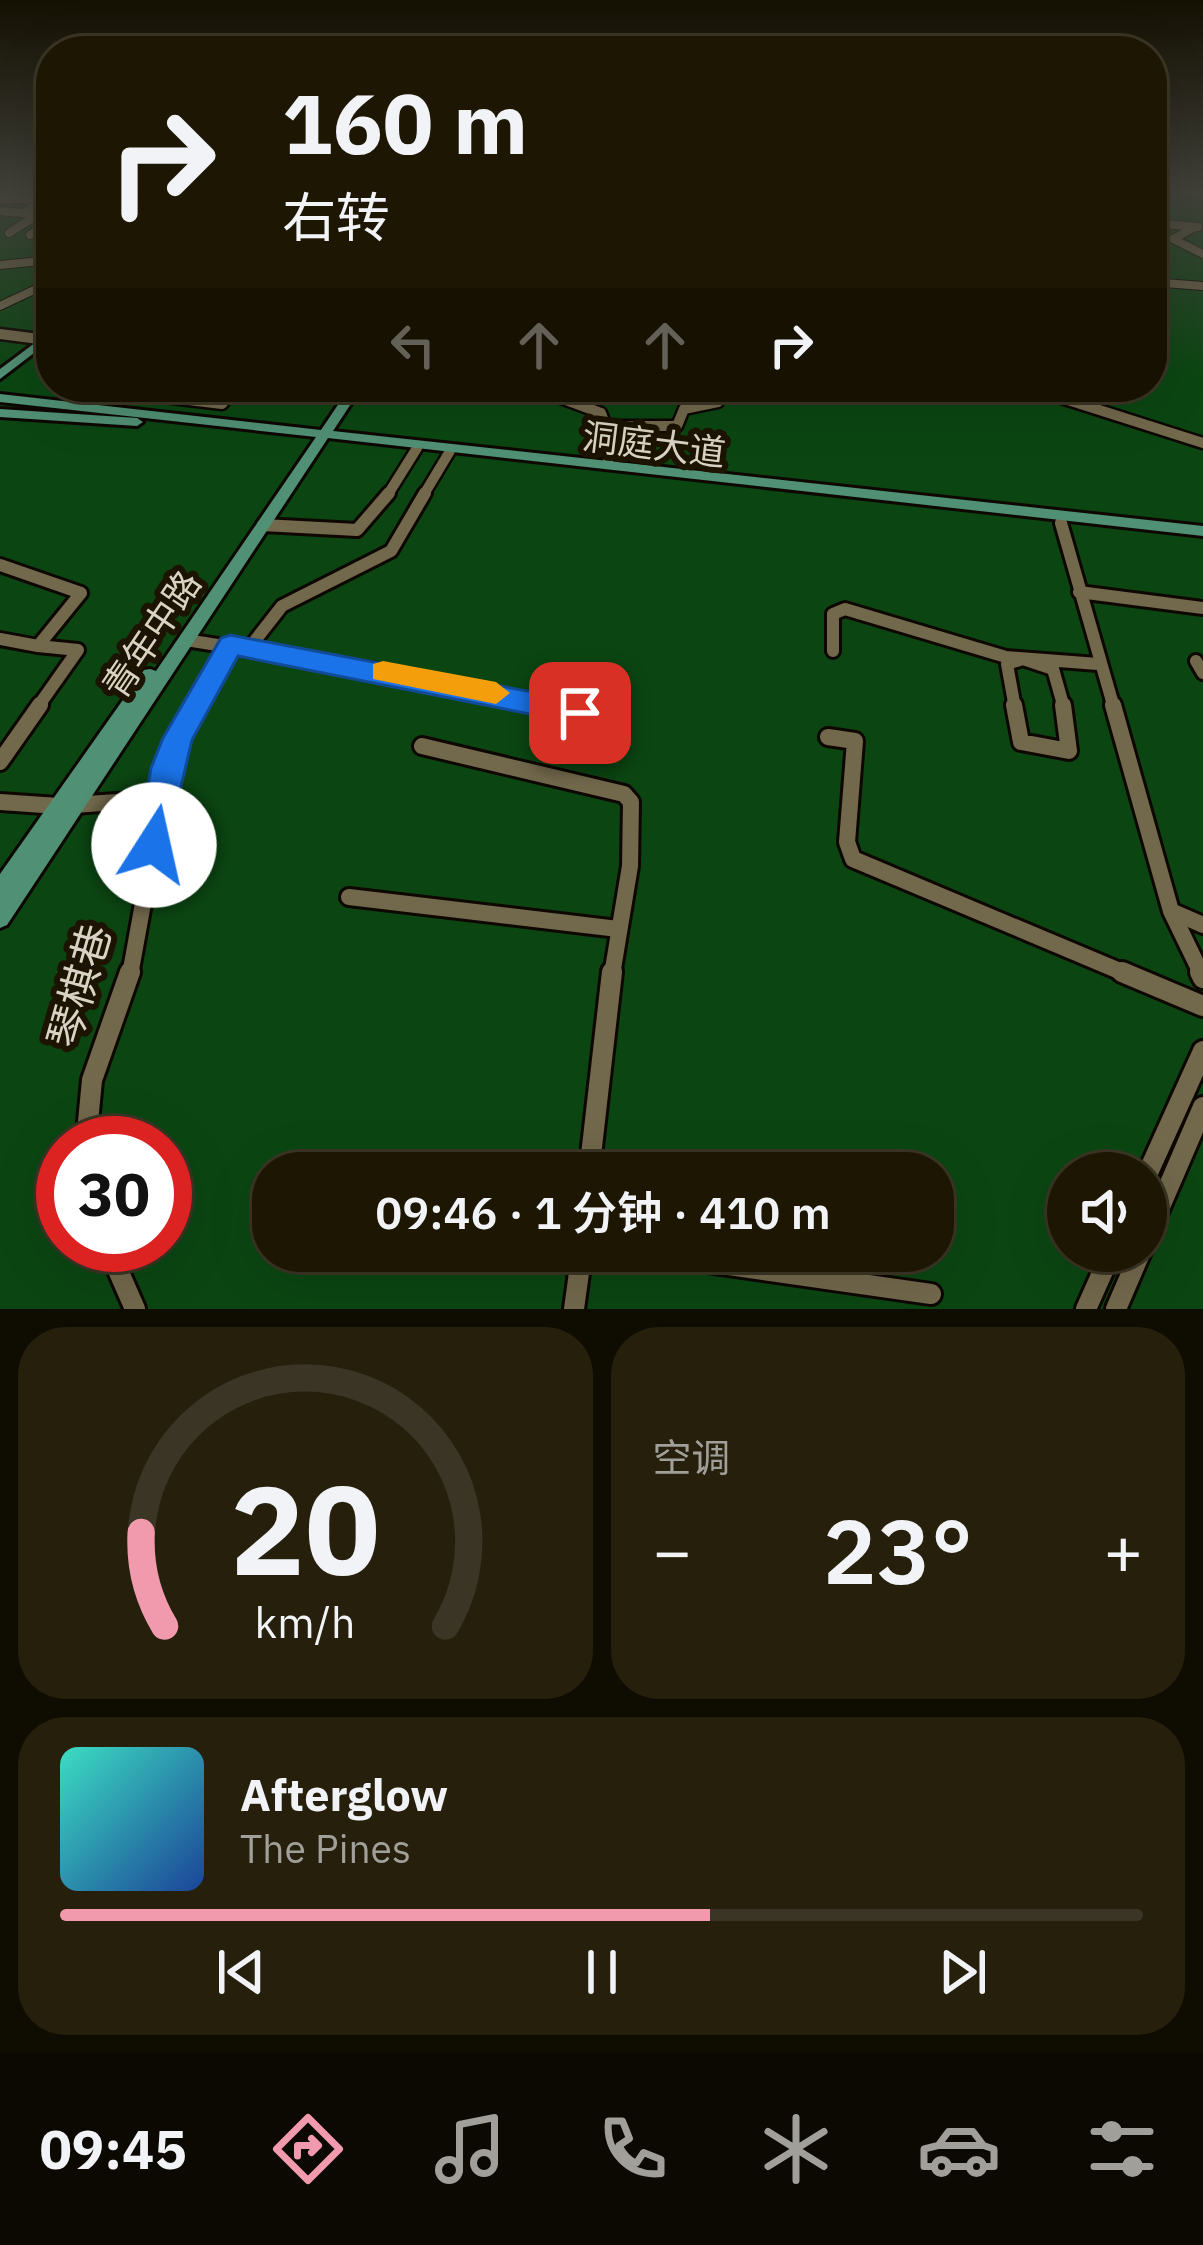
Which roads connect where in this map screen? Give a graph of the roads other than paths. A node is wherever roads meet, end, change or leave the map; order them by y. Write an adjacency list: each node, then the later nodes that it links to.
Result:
1 (36, 261): 2 (street)
2 (0, 265)
3 (1167, 282): 4 (street)
4 (1203, 286)
5 (36, 289): 6 (street)
6 (0, 306)
7 (0, 334): 8 (street)
8 (36, 336)
9 (36, 345): 10 (main road)
10 (0, 372)
11 (0, 402): 16 (main road); 16 (main road, 洞庭大道); 16 (main road, 洞庭大道)
12 (343, 402): 18 (main road, 青年中路)
13 (571, 402): 17 (street)
14 (1074, 402): 19 (street)
15 (718, 403): 17 (street)
16 (161, 418): 18 (main road, 洞庭大道)
17 (607, 426): 22 (street)
18 (320, 435): 20 (main road, 洞庭大道); 22 (main road, 洞庭大道); 24 (main road, 青年中路); 43 (main road, 青年中路)
19 (1203, 443)
20 (417, 448): 21 (main road, 洞庭大道); 24 (street)
21 (451, 451): 23 (main road, 洞庭大道); 33 (street)
22 (608, 462): 25 (main road, 洞庭大道)
23 (1061, 523): 25 (main road, 洞庭大道); 27 (street)
24 (263, 525): 30 (main road, 青年中路)
25 (1203, 534)
26 (0, 565): 32 (street)
27 (1078, 592): 28 (street); 36 (street)
28 (1203, 608)
29 (0, 640): 32 (street)
30 (186, 640): 31 (street); 43 (main road, 青年中路)
31 (230, 645): 33 (street); 41 (street, 琴棋巷)
32 (38, 646): 40 (street)
33 (250, 647): 37 (street)
34 (833, 651): 35 (street)
35 (1023, 659): 35 (street); 36 (street)
36 (1098, 664): 46 (street)
37 (580, 713)
38 (829, 737): 51 (street)
39 (422, 746): 49 (street)
40 (0, 762)
41 (162, 799): 43 (street); 54 (street, 琴棋巷)
42 (0, 802): 43 (street)
43 (67, 806): 44 (main road, 青年中路); 47 (main road, 青年中路)
44 (0, 891)
45 (349, 897): 49 (street)
46 (1171, 910): 48 (street); 50 (street)
47 (0, 918)
48 (1203, 926)
49 (618, 929): 55 (street)
50 (1203, 978)
51 (1203, 1006)
52 (1203, 1051): 56 (street)
53 (1203, 1107): 57 (street)
54 (89, 1116)
55 (591, 1152)
56 (1157, 1152)
57 (1167, 1190)
58 (119, 1272): 64 (street)
59 (579, 1272): 65 (street)
60 (778, 1272): 63 (street)
61 (1103, 1272): 66 (street)
62 (1132, 1272): 67 (street)
63 (931, 1294)
64 (135, 1309)
65 (574, 1309)
66 (1086, 1309)
67 (1116, 1309)

